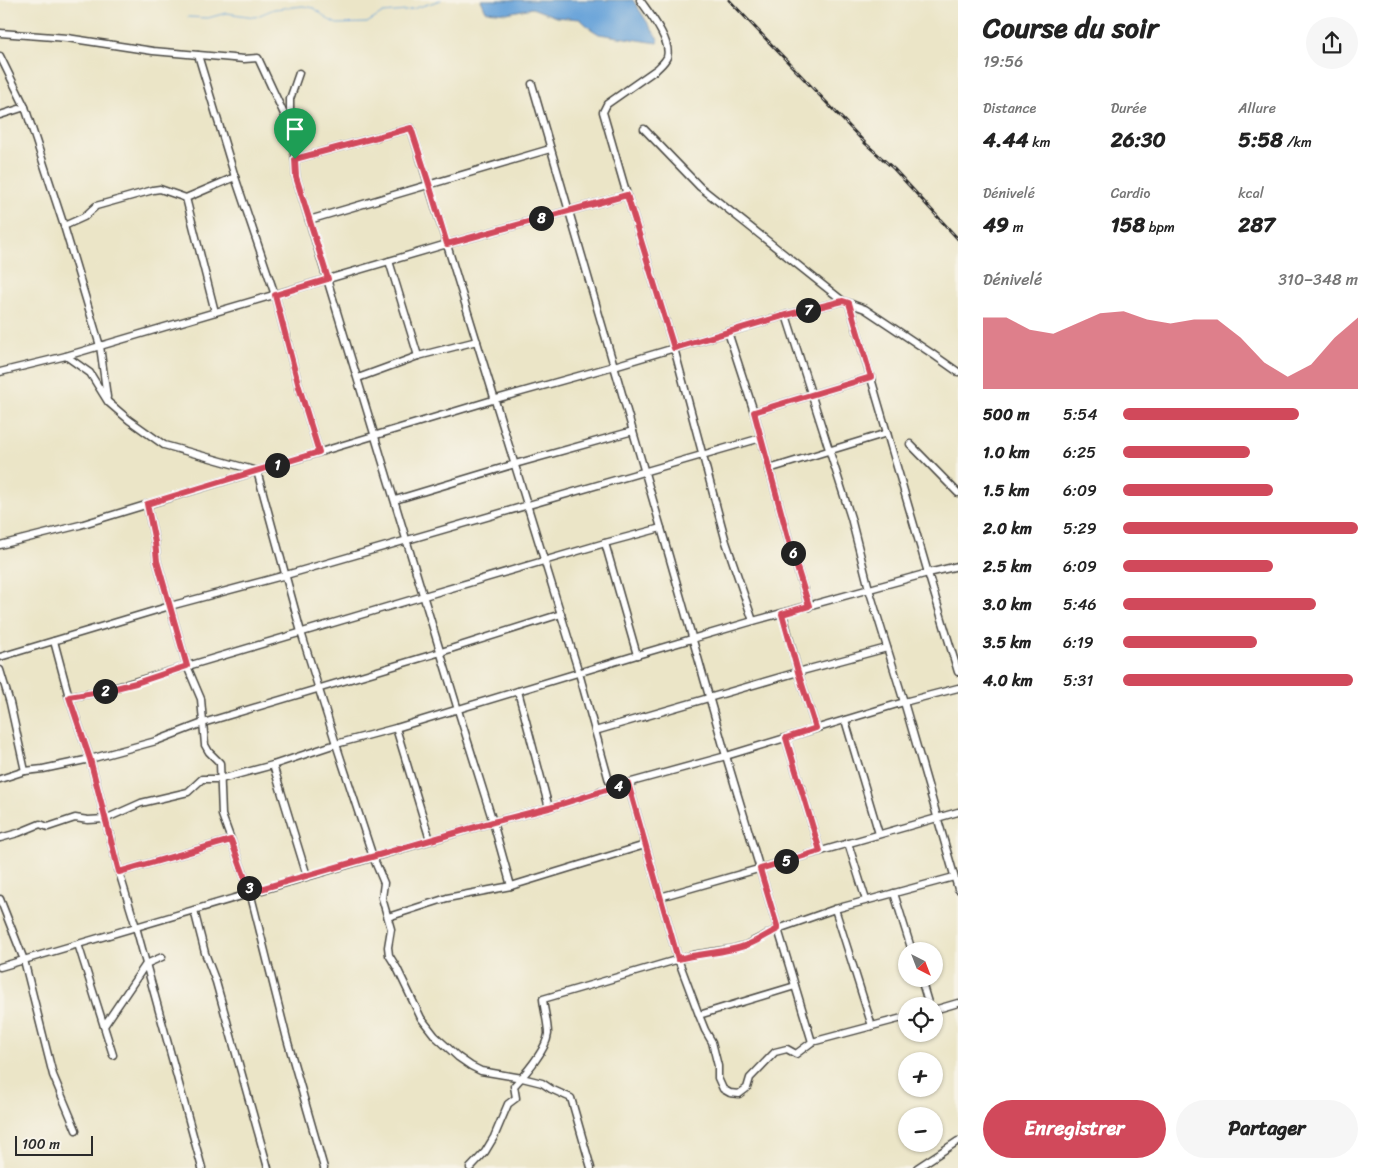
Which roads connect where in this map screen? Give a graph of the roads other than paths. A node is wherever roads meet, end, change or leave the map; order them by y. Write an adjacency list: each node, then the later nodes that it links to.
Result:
1 (640, 0): 15 (street)
2 (0, 33): 3 (street)
3 (198, 55): 9 (street); 13 (street)
4 (0, 56): 7 (street)
5 (299, 73): 9 (street)
6 (532, 84): 11 (street)
7 (25, 107): 8 (street); 19 (street)
8 (0, 115)
9 (290, 127): 12 (street)
10 (644, 129): 24 (street)
11 (550, 148): 14 (street); 17 (street)
12 (295, 159): 14 (street); 18 (street)
13 (235, 177): 16 (street); 23 (street)
14 (429, 184): 18 (street); 20 (street)
15 (627, 195): 17 (street); 30 (street)
16 (186, 198): 19 (street); 25 (street)
17 (568, 211): 20 (street); 33 (street)
18 (309, 220): 22 (street)
19 (64, 226): 29 (street)
20 (447, 244): 21 (street); 28 (street)
21 (389, 261): 22 (street); 32 (street)
22 (328, 279): 23 (street); 37 (street)
23 (275, 295): 25 (street); 48 (street)
24 (846, 302): 26 (street); 35 (street); 36 (street)
25 (215, 312): 29 (street)
26 (786, 315): 27 (street); 38 (street)
27 (728, 332): 30 (street); 41 (street)
28 (477, 341): 32 (street); 39 (street)
29 (100, 346): 31 (street); 40 (street)
30 (674, 348): 33 (street); 49 (street)
31 (66, 356): 34 (street); 40 (street)
32 (418, 356): 37 (street)
33 (614, 366): 39 (street); 42 (street)
34 (0, 372)
35 (958, 372)
36 (871, 377): 38 (street); 43 (street)
37 (358, 378): 44 (street)
38 (812, 395): 41 (street); 47 (street)
39 (496, 399): 44 (street); 50 (street)
40 (108, 402): 52 (street)
41 (754, 412): 45 (street)
42 (632, 431): 50 (street); 53 (street)
43 (887, 433): 47 (street); 64 (street)
44 (375, 434): 48 (street); 55 (street)
45 (761, 438): 49 (street); 51 (street)
46 (910, 444): 54 (street)
47 (830, 451): 51 (street); 66 (street)
48 (319, 452): 52 (street)
49 (703, 454): 53 (street); 72 (street)
50 (515, 464): 55 (street); 57 (street)
51 (769, 469): 69 (street)
52 (257, 471): 56 (street); 65 (street)
53 (644, 472): 57 (street); 58 (street)
54 (958, 492)
55 (395, 500): 59 (street)
56 (147, 504): 61 (street); 68 (street)
57 (528, 505): 59 (street); 62 (street)
58 (661, 528): 60 (street); 74 (street)
59 (407, 540): 65 (street); 67 (street)
60 (605, 543): 62 (street); 78 (street)
61 (0, 545)
62 (545, 561): 67 (street); 70 (street)
63 (958, 566): 64 (street)
64 (928, 573): 66 (street); 83 (street)
65 (286, 575): 68 (street); 73 (street)
66 (869, 589): 69 (street); 76 (street)
67 (424, 596): 73 (street); 77 (street)
68 (170, 606): 75 (street); 80 (street)
69 (809, 606): 71 (street)
70 (561, 614): 77 (street); 84 (street)
71 (782, 614): 72 (street); 82 (street)
72 (753, 622): 74 (street)
73 (302, 632): 80 (street); 85 (street)
74 (693, 640): 78 (street); 89 (street)
75 (54, 642): 79 (street); 88 (street)
76 (887, 648): 82 (street); 90 (street)
77 (441, 652): 85 (street); 91 (street)
78 (637, 655): 84 (street)
79 (0, 657)
80 (187, 666): 88 (street); 93 (street)
81 (0, 670): 102 (street)
82 (798, 672): 89 (street); 95 (street)
83 (958, 672)
84 (579, 673): 87 (street); 96 (street)
85 (319, 688): 93 (street); 98 (street)
86 (958, 688): 90 (street)
87 (518, 691): 91 (street); 107 (street)
88 (69, 697): 100 (street)
89 (710, 698): 96 (street); 99 (street)
90 (904, 702): 92 (street); 110 (street)
91 (458, 710): 94 (street); 111 (street)
92 (846, 720): 95 (street); 112 (street)
93 (204, 723): 100 (street); 103 (street)
94 (396, 728): 98 (street); 115 (street)
95 (816, 728): 97 (street)
96 (595, 731): 106 (street)
97 (786, 738): 99 (street); 118 (street)
98 (336, 744): 101 (street); 119 (street)
99 (726, 756): 105 (street); 120 (street)
100 (90, 759): 102 (street); 109 (street)
101 (274, 766): 103 (street); 122 (street)
102 (26, 771): 104 (street)
103 (221, 778): 109 (street); 114 (street)
104 (0, 779)
105 (628, 783): 106 (street); 117 (street)
106 (612, 788): 107 (street)
107 (549, 808): 111 (street)
108 (958, 812): 110 (street)
109 (106, 819): 113 (street); 121 (street)
110 (938, 819): 112 (street); 123 (street)
111 (493, 822): 115 (street); 124 (street)
112 (879, 834): 116 (street)
113 (0, 838)
114 (231, 840): 121 (street); 126 (street)
115 (430, 840): 119 (street)
116 (848, 843): 118 (street); 130 (street)
117 (645, 845): 124 (street); 128 (street)
118 (820, 851): 120 (street)
119 (373, 857): 122 (street); 133 (street)
120 (760, 869): 128 (street); 135 (street)
121 (119, 872): 134 (street)
122 (307, 876): 126 (street)
123 (954, 877): 125 (street); 127 (street)
124 (511, 886): 133 (street)
125 (958, 889)
126 (250, 892): 132 (street); 157 (street)
127 (894, 892): 130 (street); 136 (street)
128 (660, 897): 139 (street)
129 (0, 899): 140 (street)
130 (866, 900): 131 (street)
131 (835, 909): 135 (street); 149 (street)
132 (194, 910): 134 (street); 156 (street)
133 (388, 917): 152 (street)
134 (136, 926): 137 (street); 141 (street)
135 (778, 929): 139 (street); 143 (street)
136 (909, 942)
137 (78, 944): 140 (street); 148 (street)
138 (162, 957): 141 (street)
139 (678, 959): 146 (street); 152 (street)
140 (24, 960): 142 (street); 153 (street)
141 (146, 964): 148 (street); 155 (street)
142 (0, 967)
143 (795, 986): 146 (street); 150 (street)
144 (958, 1003): 145 (street)
145 (943, 1007)
146 (699, 1015): 150 (street)
147 (898, 1019): 149 (street)
148 (104, 1026): 151 (street)
149 (872, 1026): 150 (street)
150 (812, 1042)
151 (114, 1055)
152 (522, 1078): 158 (street); 159 (street)
153 (76, 1130)
154 (958, 1141): 160 (street)
155 (202, 1168)
156 (268, 1168)
157 (324, 1168)
158 (470, 1168)
159 (591, 1168)
160 (918, 1168)

